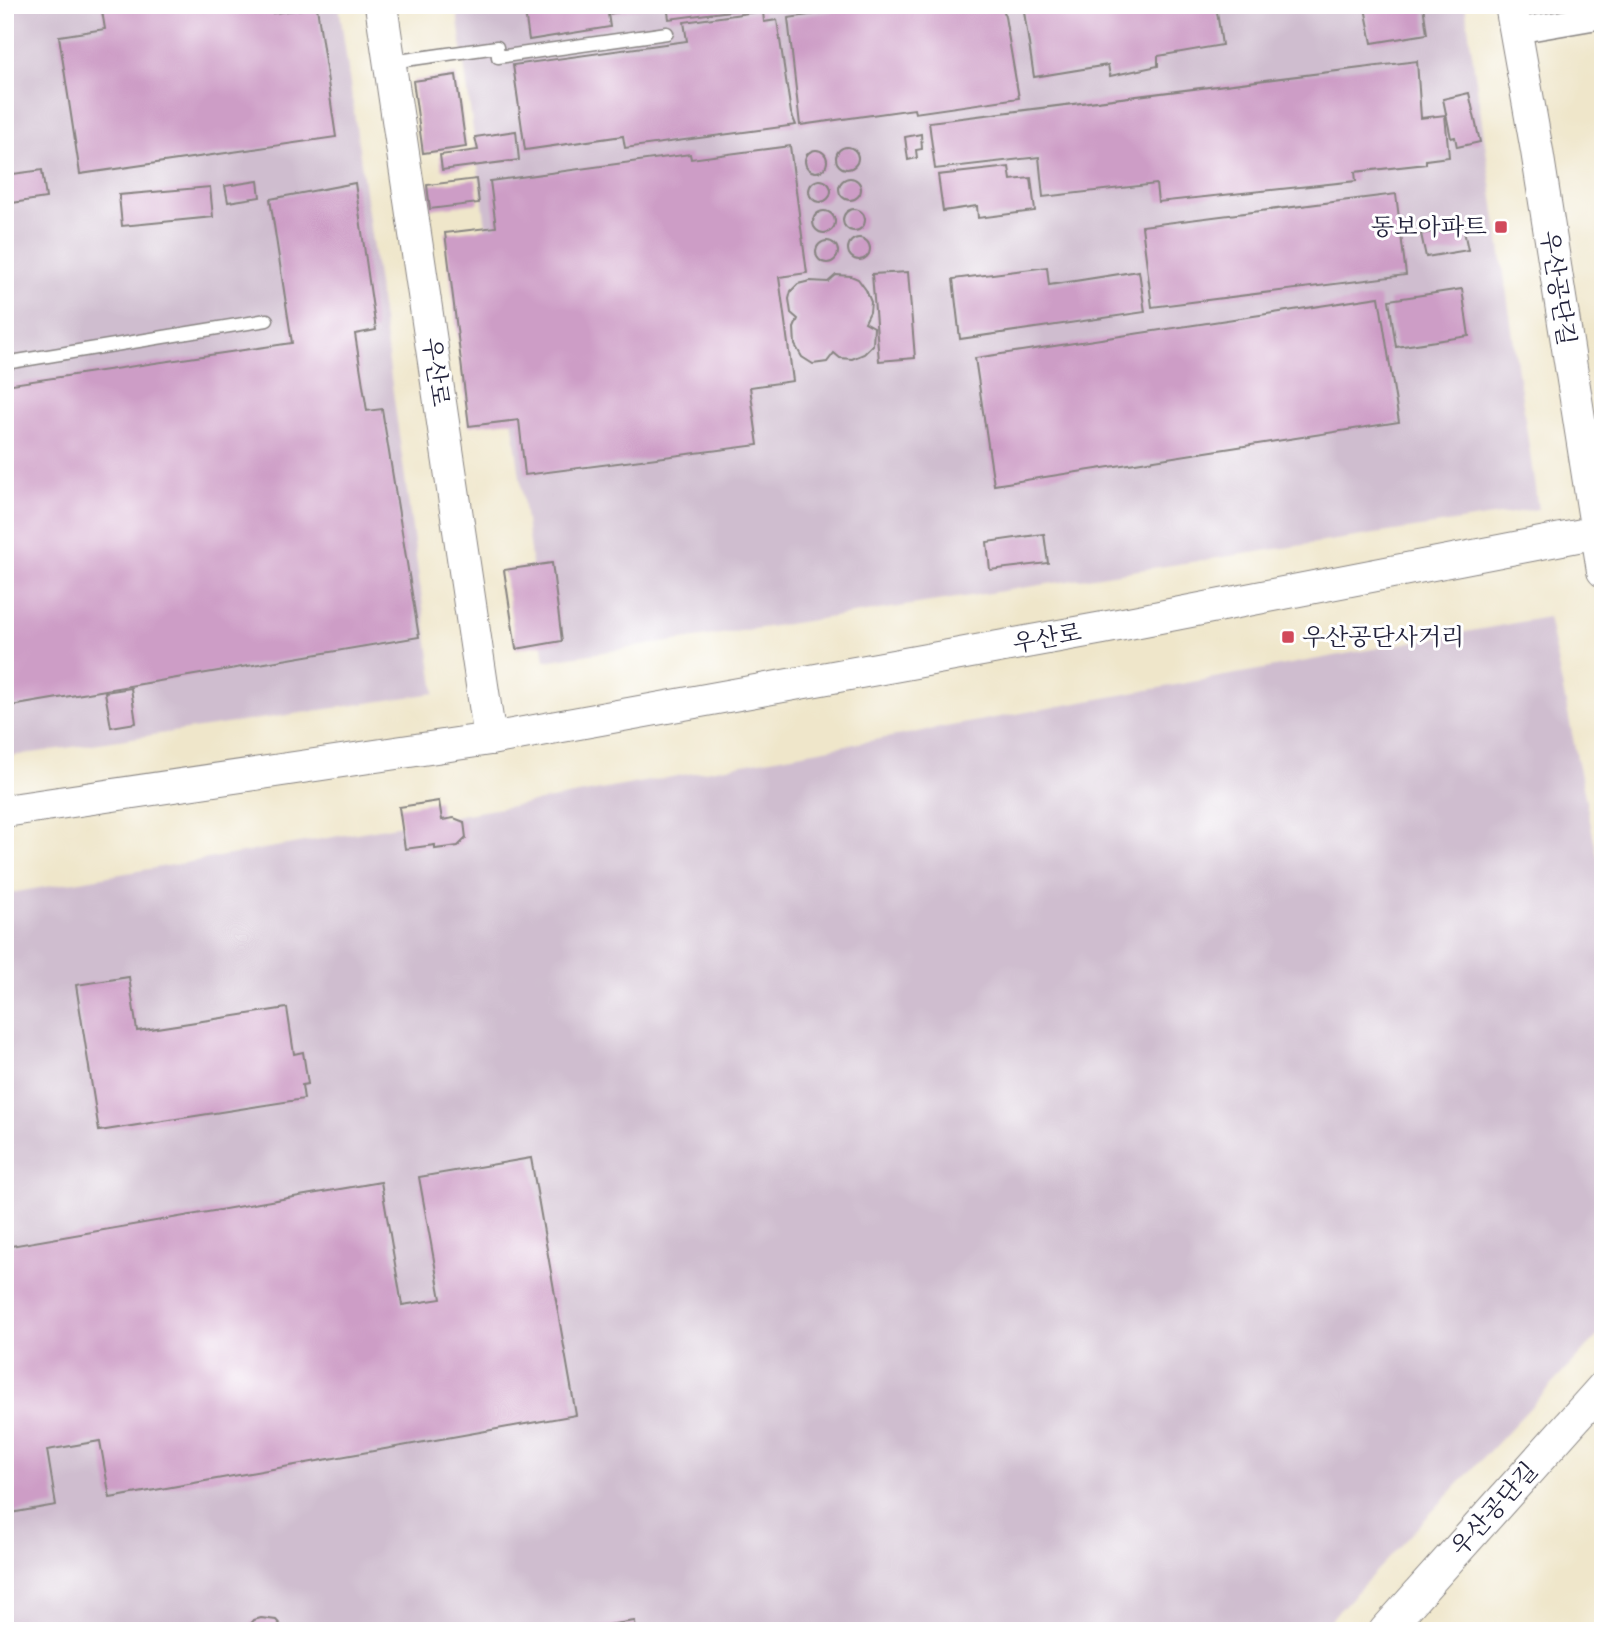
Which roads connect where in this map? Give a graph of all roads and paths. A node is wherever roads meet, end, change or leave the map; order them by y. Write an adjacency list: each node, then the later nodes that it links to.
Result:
1 (381, 5): 5 (street, 우산로)
2 (1603, 16): 3 (street)
3 (1513, 18): 8 (street, 우산공단길)
4 (667, 33): 5 (lane)
5 (391, 62): 10 (street, 우산로)
6 (267, 320): 7 (lane)
7 (5, 363)
8 (1599, 532): 9 (street, 우산공단길); 10 (street, 우산로)
9 (1603, 571)
10 (490, 739): 11 (street, 우산로)
11 (5, 811)
12 (1603, 1387): 13 (street, 우산공단길)
13 (1385, 1631)

